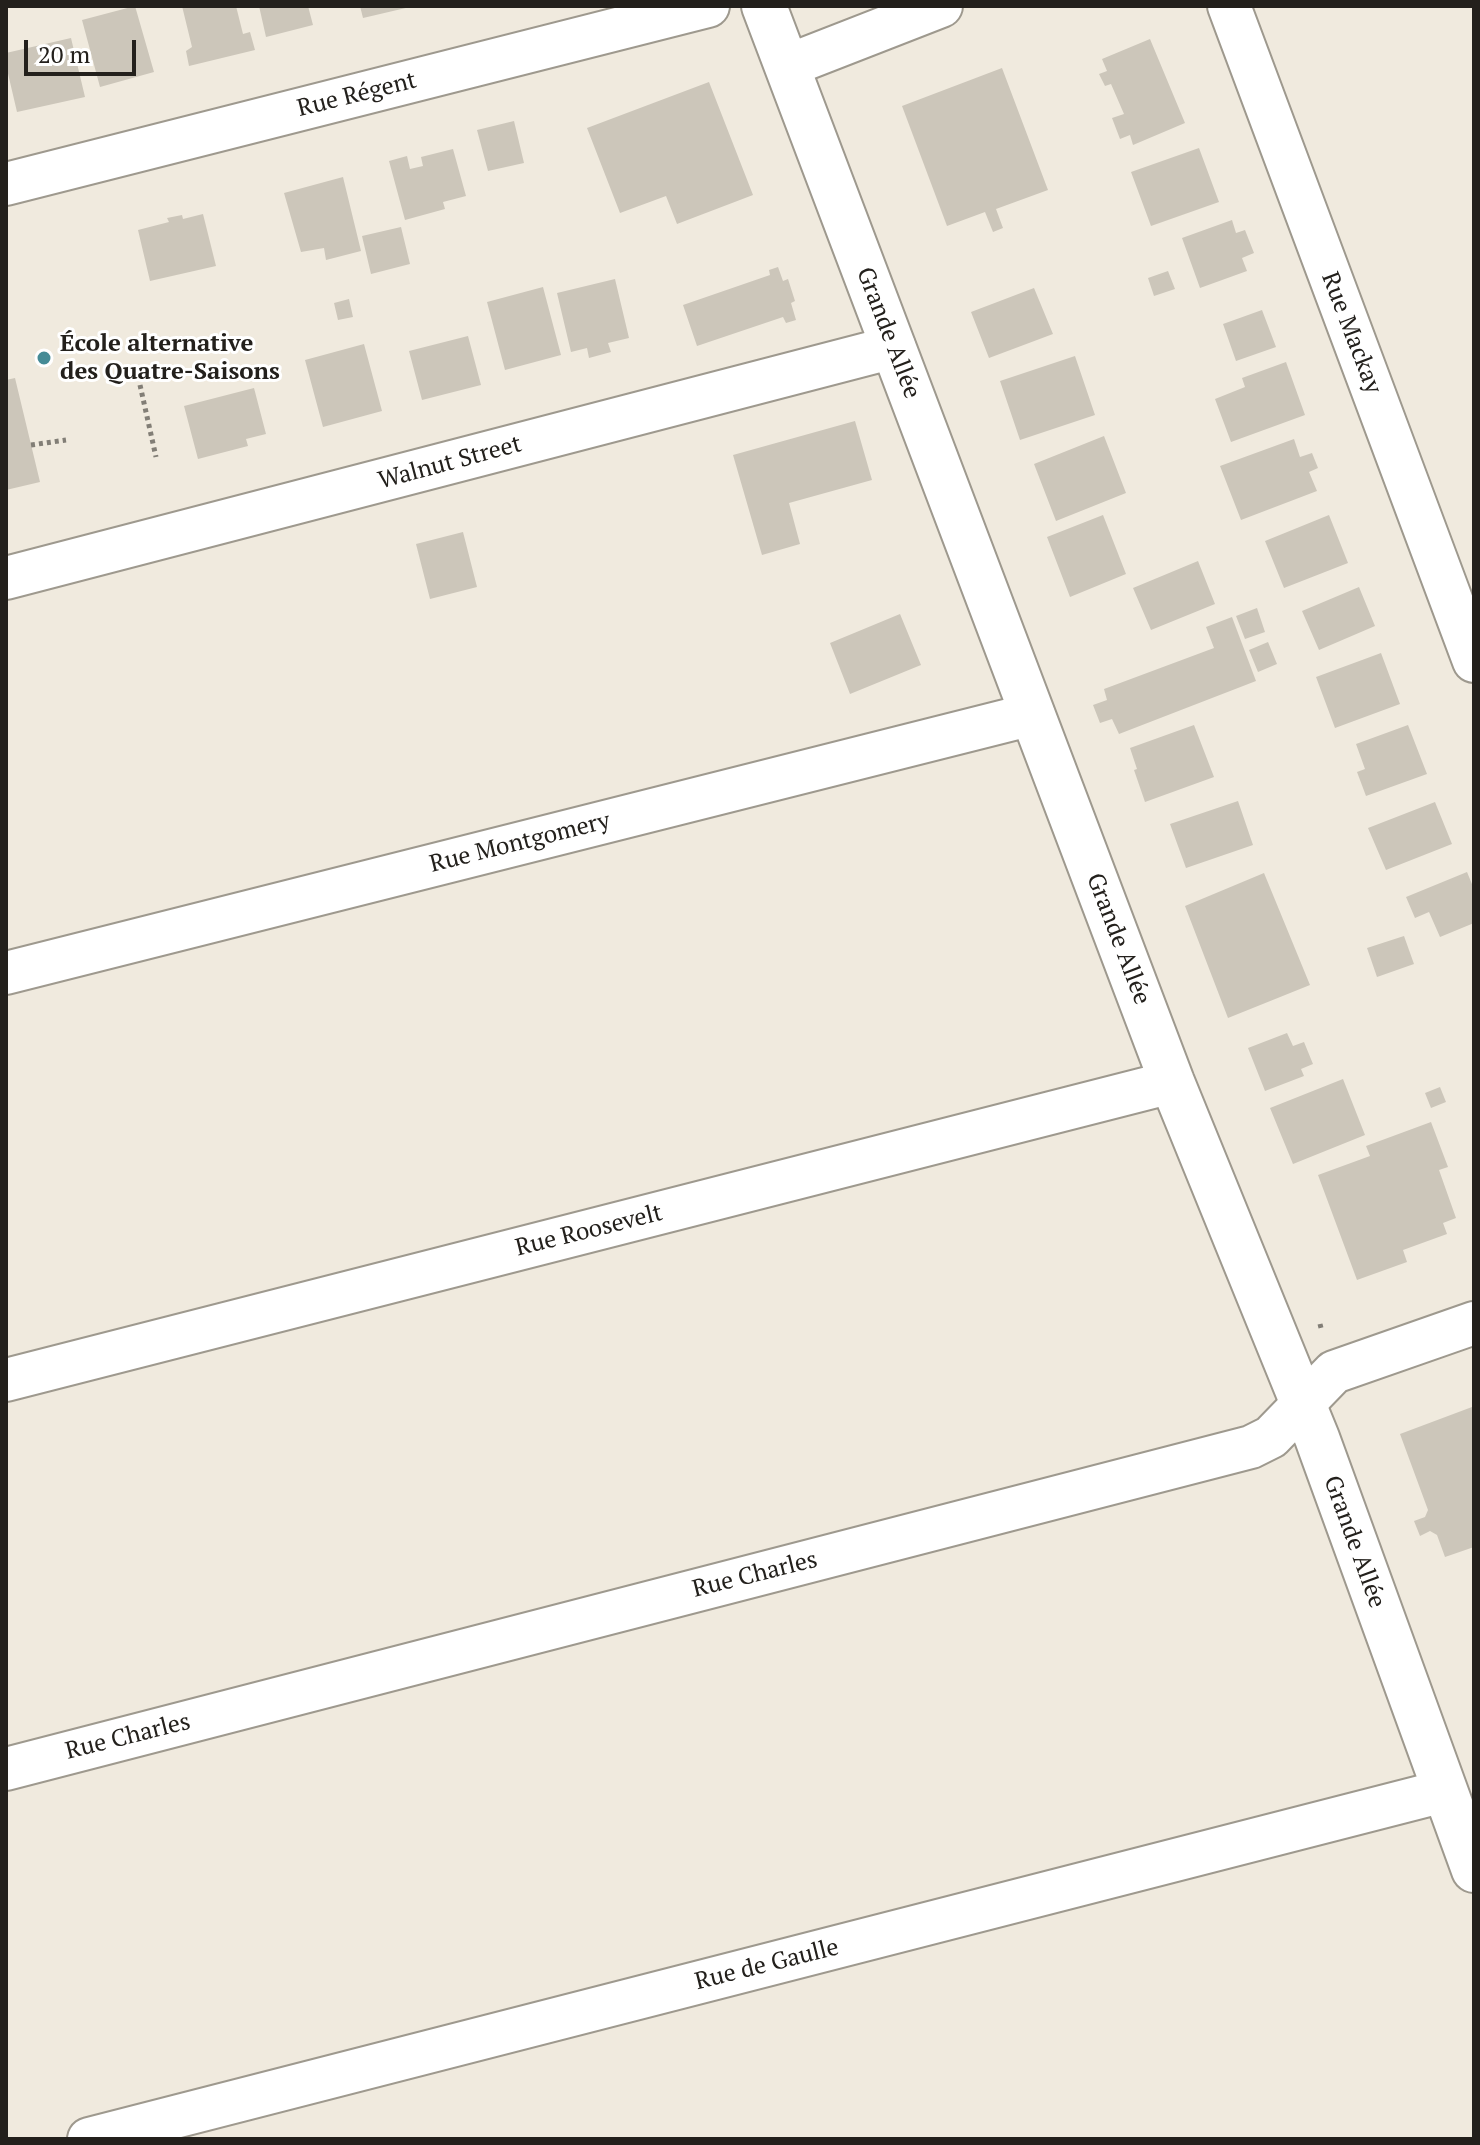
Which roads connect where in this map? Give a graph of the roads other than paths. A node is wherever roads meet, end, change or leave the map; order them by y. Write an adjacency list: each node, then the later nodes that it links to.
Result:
1 (708, 6): 6 (street, Rue Régent)
2 (764, 6): 5 (main road, Grande Allée)
3 (941, 6): 5 (street)
4 (1229, 6): 9 (street, Rue Mackay)
5 (787, 66): 7 (main road, Grande Allée)
6 (6, 184)
7 (894, 347): 8 (street, Walnut Street); 10 (main road, Grande Allée)
8 (6, 578)
9 (1474, 661)
10 (1033, 714): 11 (street, Rue Montgomery); 12 (main road, Grande Allée)
11 (6, 973)
12 (1172, 1082): 14 (street, Rue Roosevelt); 15 (main road, Grande Allée)
13 (1474, 1323): 15 (street, Rue Charles)
14 (6, 1380)
15 (1303, 1403): 16 (street, Rue Charles); 17 (main road, Grande Allée)
16 (6, 1769)
17 (1444, 1791): 18 (main road, Grande Allée); 19 (street, Rue de Gaulle)
18 (1474, 1870)
19 (89, 2139)

